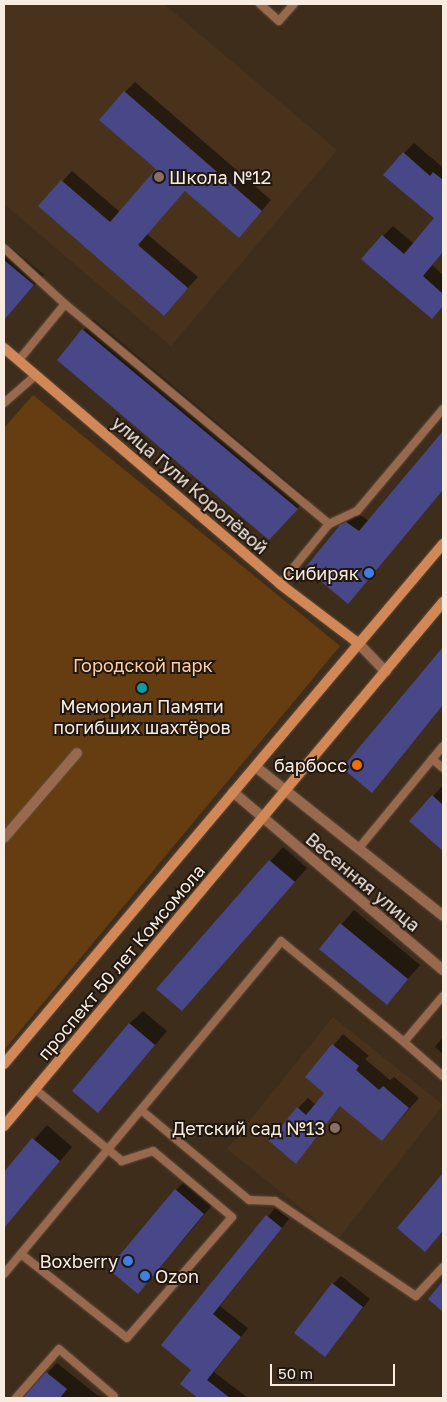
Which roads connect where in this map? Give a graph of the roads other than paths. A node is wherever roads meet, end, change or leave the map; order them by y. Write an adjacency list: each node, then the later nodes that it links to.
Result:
1 (260, 4): 2 (lane)
2 (294, 4)
3 (4, 248): 4 (lane)
4 (65, 304): 6 (lane); 10 (lane)
5 (4, 348): 6 (main road, улица Гули Королёвой)
6 (19, 360): 7 (main road, улица Гули Королёвой)
7 (36, 375): 8 (lane); 12 (main road, улица Гули Королёвой)
8 (4, 402)
9 (443, 409): 10 (lane)
10 (329, 524): 12 (lane)
11 (443, 544): 14 (main road, проспект 50 лет Комсомола)
12 (280, 584): 14 (main road, улица Гули Королёвой)
13 (443, 602): 15 (main road, проспект 50 лет Комсомола)
14 (358, 643): 15 (street); 19 (main road, проспект 50 лет Комсомола)
15 (386, 672): 21 (main road, проспект 50 лет Комсомола)
16 (443, 746): 18 (lane)
17 (77, 753): 24 (street)
18 (432, 759): 20 (lane); 25 (lane)
19 (256, 766): 21 (street); 22 (main road, проспект 50 лет Комсомола)
20 (443, 768)
21 (286, 789): 23 (main road, проспект 50 лет Комсомола); 25 (street, Весенняя улица)
22 (233, 792): 23 (street); 30 (main road, проспект 50 лет Комсомола)
23 (263, 818): 27 (street, Весенняя улица); 32 (main road, проспект 50 лет Комсомола)
24 (4, 838)
25 (359, 848): 26 (street, Весенняя улица)
26 (443, 916)
27 (443, 970)
28 (443, 996): 29 (lane)
29 (404, 1042): 31 (lane); 33 (lane)
30 (4, 1064)
31 (443, 1076)
32 (35, 1088): 34 (main road, проспект 50 лет Комсомола); 35 (lane)
33 (141, 1110): 35 (lane); 37 (lane)
34 (4, 1126)
35 (107, 1150): 36 (lane); 36 (lane)
36 (21, 1254): 38 (lane)
37 (443, 1267)
38 (4, 1274)
39 (114, 1396): 40 (lane)
40 (16, 1398)

